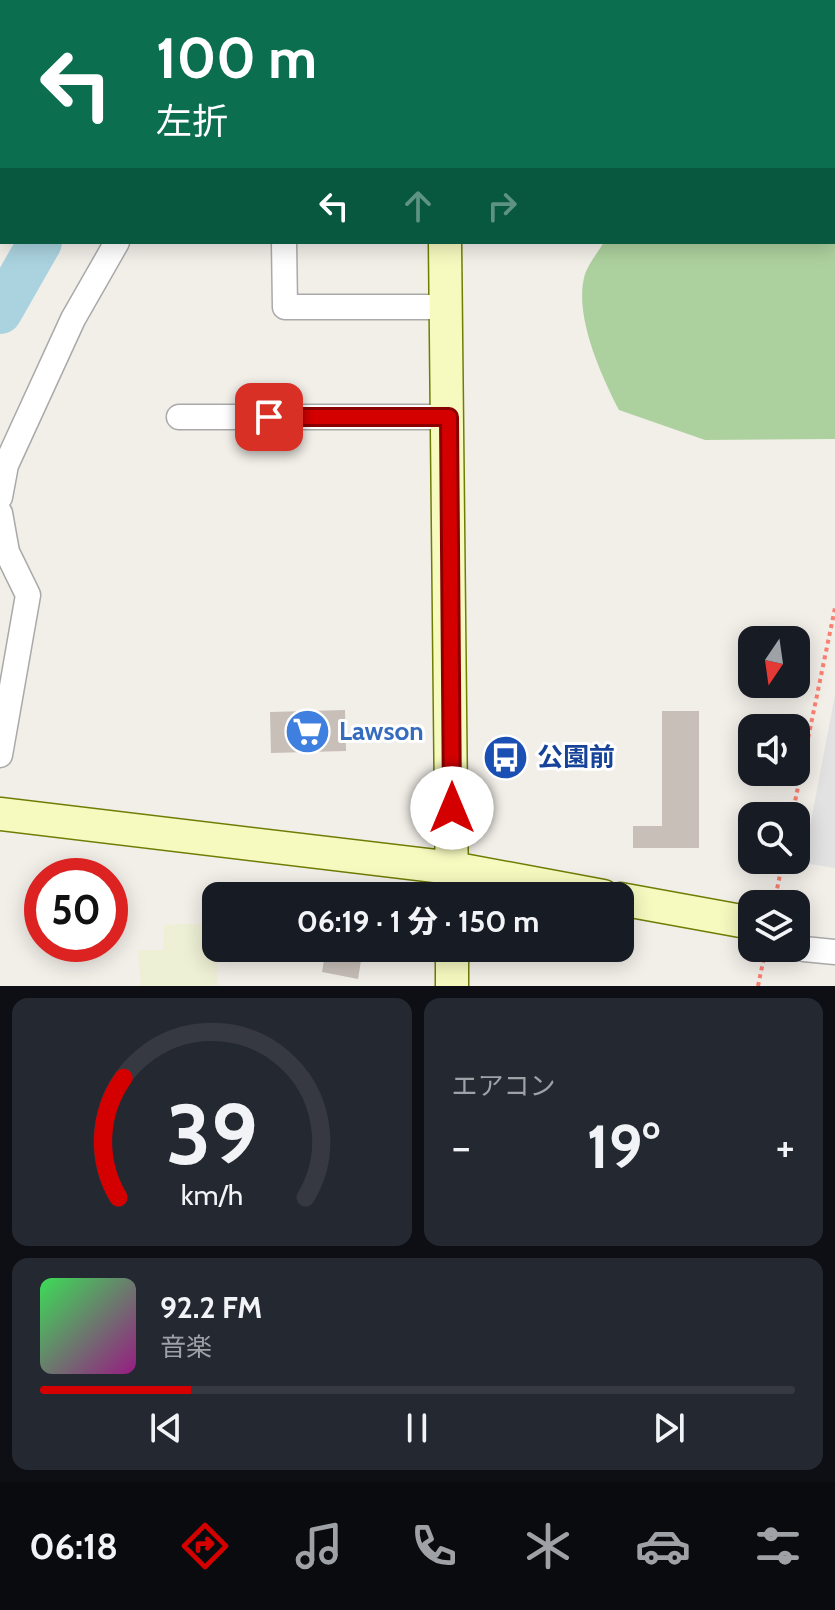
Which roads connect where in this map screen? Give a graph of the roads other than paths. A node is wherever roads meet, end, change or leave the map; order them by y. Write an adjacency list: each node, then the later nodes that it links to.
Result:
1 (116, 244): 7 (street)
2 (284, 244): 4 (street)
3 (445, 244): 4 (street)
4 (448, 307): 6 (street)
5 (179, 417): 6 (street)
6 (449, 417): 11 (street)
7 (0, 497)
8 (0, 513): 9 (street)
9 (0, 755)
10 (0, 814): 11 (street)
11 (452, 882)
12 (634, 902): 13 (street)
13 (738, 920)
14 (810, 950): 15 (street)
15 (835, 952)
16 (452, 962): 17 (street)
17 (452, 986)

